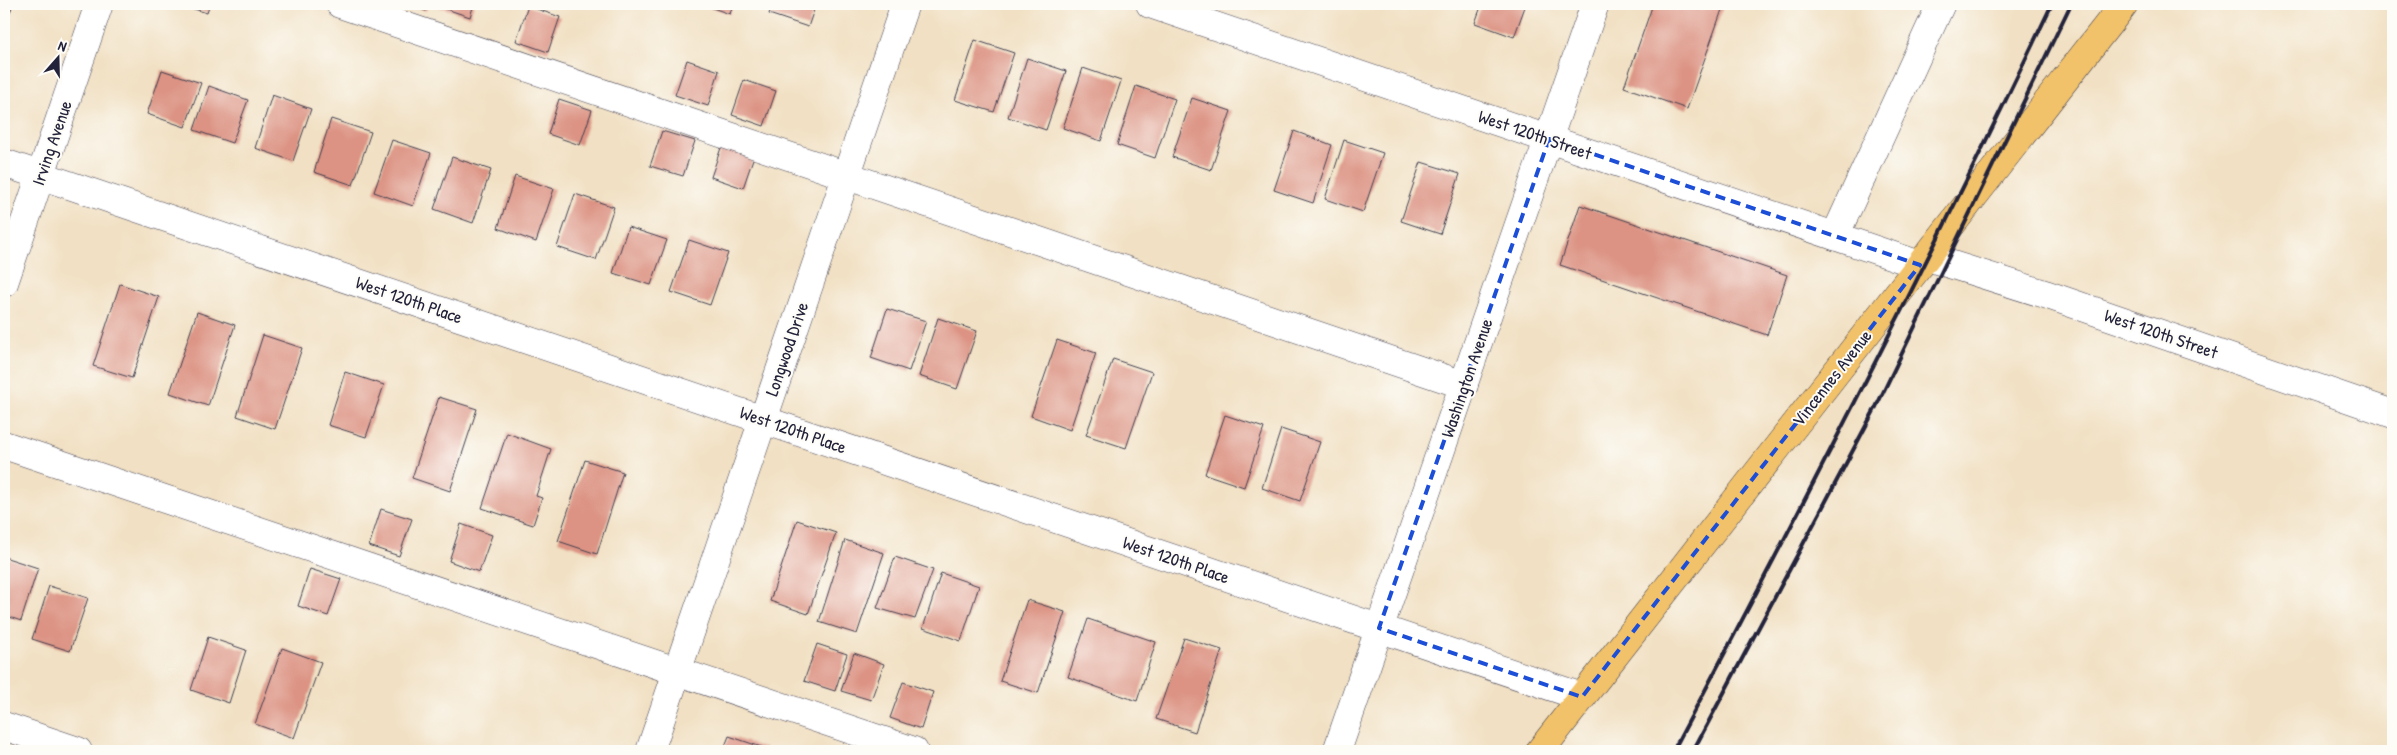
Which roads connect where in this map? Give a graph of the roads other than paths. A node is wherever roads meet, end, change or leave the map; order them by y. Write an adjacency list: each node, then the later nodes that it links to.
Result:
1 (99, 4): 10 (street, Irving Avenue)
2 (340, 4): 11 (street)
3 (905, 4): 11 (street, Longwood Drive)
4 (1150, 4): 8 (street, West 120th Street)
5 (1595, 4): 8 (street, Washington Avenue)
6 (1941, 4): 12 (street)
7 (2124, 4): 13 (main road, Vincennes Avenue)
8 (1549, 140): 12 (street, West 120th Street); 15 (street, Washington Avenue)
9 (4, 163): 10 (street, West 120th Place)
10 (41, 176): 14 (street, Irving Avenue); 17 (street, West 120th Place)
11 (846, 176): 15 (street); 17 (street, Longwood Drive)
12 (1834, 236): 13 (street, West 120th Street)
13 (1924, 261): 16 (street, West 120th Street); 21 (main road, Vincennes Avenue)
14 (4, 283)
15 (1464, 385): 19 (street, Washington Avenue)
16 (2393, 414)
17 (763, 420): 19 (street, West 120th Place); 20 (street, Longwood Drive)
18 (4, 445): 20 (street)
19 (1379, 628): 21 (street, West 120th Place); 26 (street, Washington Avenue)
20 (677, 672): 24 (street, Longwood Drive); 25 (street)
21 (1582, 697): 27 (main road, Vincennes Avenue)
22 (4, 726): 23 (street)
23 (78, 751)
24 (650, 751)
25 (914, 751)
26 (1337, 751)
27 (1540, 751)

